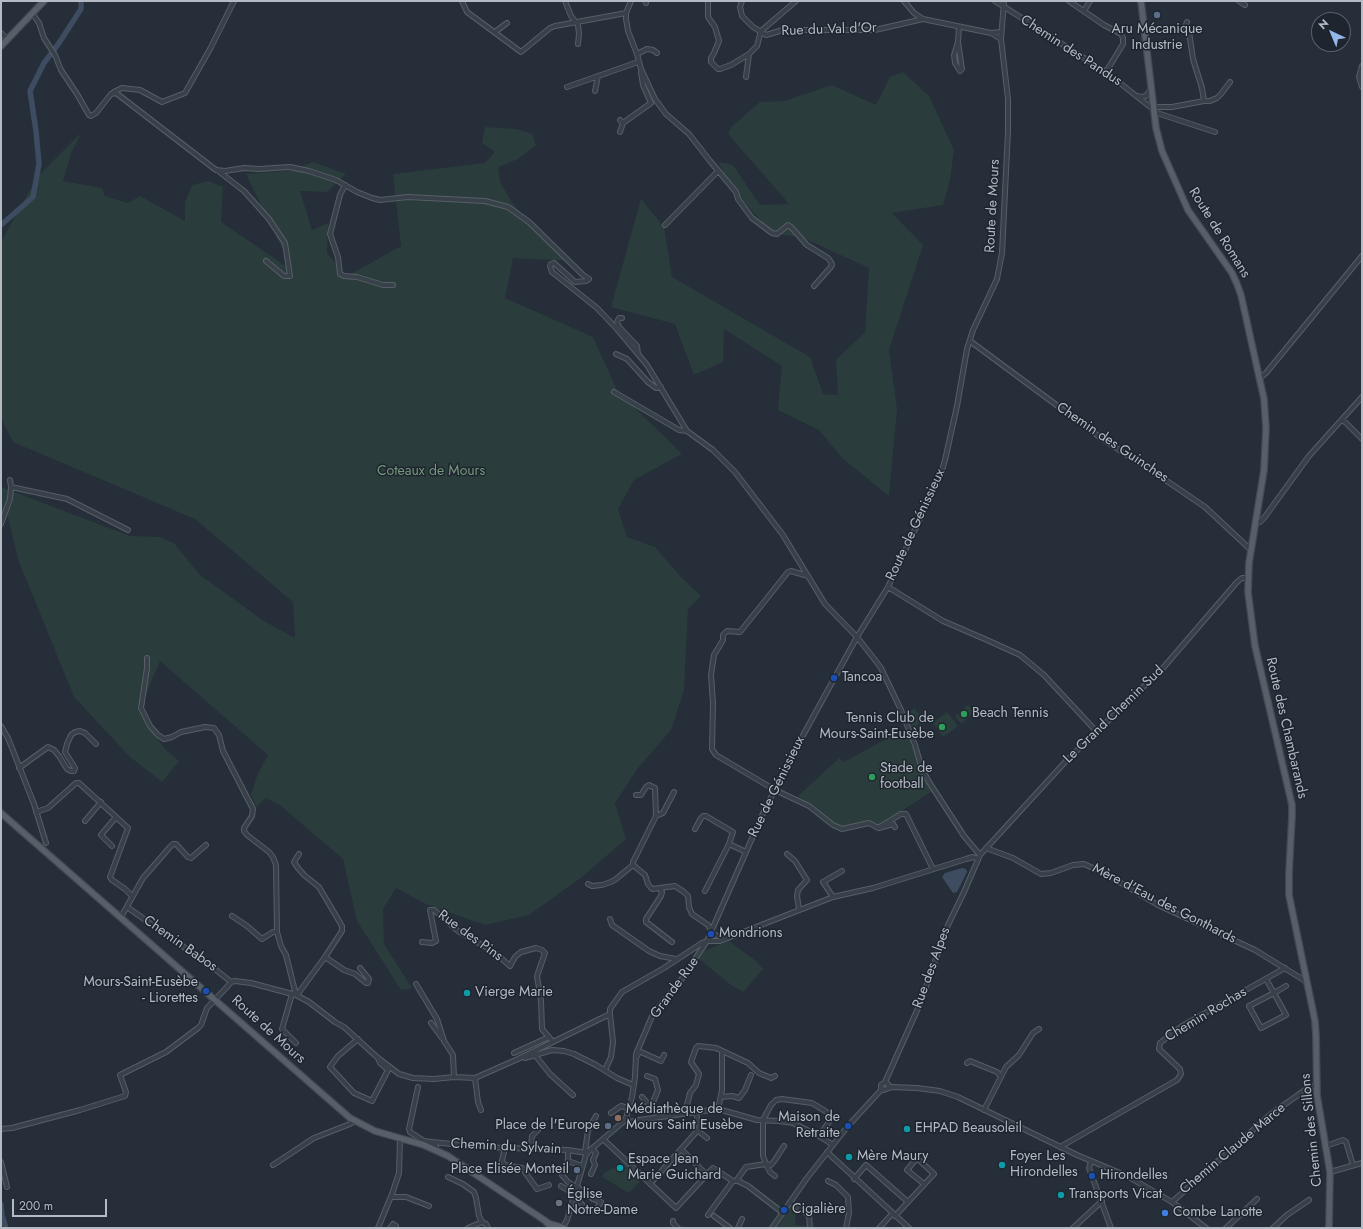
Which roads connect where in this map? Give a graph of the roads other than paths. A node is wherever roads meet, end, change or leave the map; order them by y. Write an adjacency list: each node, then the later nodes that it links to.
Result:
1 (44, 1): 20 (main road)
2 (234, 1): 51 (street)
3 (462, 1): 28 (street)
4 (565, 1): 23 (street)
5 (632, 1): 21 (street)
6 (708, 1): 39 (street)
7 (742, 1): 27 (street)
8 (796, 1): 27 (street)
9 (904, 1): 22 (street)
10 (995, 1): 18 (street, Chemin des Pandus)
11 (1004, 1): 18 (street, Route de Mours)
12 (1069, 1): 16 (street)
13 (1090, 1): 19 (street)
14 (1141, 1): 48 (main road, Route de Romans)
15 (1239, 1): 17 (street)
16 (1076, 3): 19 (street)
17 (1244, 5)
18 (1003, 6): 29 (street, Route de Mours); 43 (street, Chemin des Pandus)
19 (1084, 11): 43 (street)
20 (32, 13): 32 (main road); 51 (street)
21 (626, 13): 23 (street); 38 (street)
22 (922, 19): 26 (street); 27 (street, Rue du Val d'Or)
23 (576, 21): 28 (street); 35 (street)
24 (1187, 22): 53 (street)
25 (507, 23): 28 (street)
26 (959, 27): 31 (street); 34 (street)
27 (761, 31): 39 (street)
28 (496, 32)
29 (1001, 32): 31 (street); 33 (street, Route de Mours)
30 (1, 33): 32 (street)
31 (991, 33): 33 (street)
32 (7, 39): 36 (main road)
33 (1001, 39): 68 (street, Route de Mours)
34 (958, 42): 34 (street)
35 (578, 44)
36 (1, 46)
37 (657, 53): 38 (street)
38 (637, 54): 40 (street)
39 (749, 54): 45 (street)
40 (638, 62): 42 (street); 44 (street)
41 (1362, 66): 49 (street)
42 (641, 69): 57 (street); 60 (street)
43 (1106, 72): 52 (street, Chemin des Pandus)
44 (598, 76): 47 (street); 50 (street)
45 (746, 76)
46 (1230, 82): 53 (street)
47 (566, 87)
48 (1152, 88): 52 (street); 55 (main road, Route de Romans)
49 (1362, 88)
50 (595, 91)
51 (114, 92): 59 (street)
52 (1139, 96): 55 (street, Chemin des Pandus)
53 (1204, 101): 54 (street)
54 (1172, 107): 55 (street); 56 (street)
55 (1154, 108): 56 (street, Chemin des Pandus); 71 (main road, Route de Romans)
56 (1172, 118): 58 (street, Chemin des Pandus)
57 (620, 132)
58 (1215, 132)
59 (216, 170): 61 (street); 64 (street)
60 (718, 171): 62 (street); 66 (street)
61 (345, 185): 65 (street); 70 (street)
62 (665, 225)
63 (1362, 256): 71 (street)
64 (266, 261)
65 (393, 285)
66 (814, 286)
67 (622, 318): 70 (street)
68 (970, 341): 75 (street, Route de Mours); 84 (street, Chemin des Guinches)
69 (616, 354): 72 (street)
70 (638, 354): 72 (street)
71 (1260, 378): 81 (main road, Route de Romans)
72 (661, 387): 77 (street)
73 (614, 392): 77 (street)
74 (1362, 397): 76 (street)
75 (957, 406): 89 (street, Route de Génissieux)
76 (1342, 420): 78 (street); 81 (street)
77 (687, 431): 86 (street)
78 (1362, 439)
79 (10, 480): 80 (street)
80 (11, 487): 82 (street); 83 (street)
81 (1255, 523): 84 (main road, Route de Romans)
82 (1, 524)
83 (128, 530)
84 (1251, 550): 85 (main road, Route des Chambarands)
85 (1249, 567): 87 (main road, Route des Chambarands); 88 (street)
86 (808, 576): 90 (street); 96 (street)
87 (1248, 578): 88 (street, Le Grand Chemin Sud); 144 (main road, Route des Chambarands)
88 (1237, 582): 93 (street, Le Grand Chemin Sud)
89 (888, 587): 90 (street, Route de Génissieux); 93 (street)
90 (856, 638): 96 (street, Rue de Génissieux); 116 (street)
91 (147, 658): 132 (street)
92 (1, 726): 95 (street)
93 (1097, 732): 112 (street, Le Grand Chemin Sud)
94 (96, 744): 95 (street)
95 (19, 768): 100 (street)
96 (775, 790): 106 (street); 113 (street, Rue de Génissieux)
97 (674, 792): 102 (street)
98 (636, 795): 102 (street)
99 (101, 802): 100 (street); 103 (street); 104 (street)
100 (36, 812): 108 (street)
101 (1, 813): 128 (main road, Route de Mours)
102 (656, 816): 117 (street)
103 (116, 817): 111 (street); 123 (street)
104 (85, 821)
105 (895, 827): 106 (street)
106 (878, 828): 118 (street)
107 (695, 829): 109 (street)
108 (46, 843)
109 (729, 844): 113 (street); 122 (street)
110 (206, 845): 123 (street)
111 (112, 846)
112 (987, 847): 116 (street, Le Grand Chemin Sud); 141 (street, Mère d'Eau des Gonthards)
113 (746, 852): 130 (street, Rue de Génissieux)
114 (299, 854): 138 (street)
115 (787, 854): 126 (street)
116 (979, 858): 118 (street); 173 (street, Rue des Alpes)
117 (633, 865): 120 (street); 121 (street)
118 (933, 869): 124 (street)
119 (842, 872): 124 (street)
120 (588, 884)
121 (660, 889): 131 (street); 137 (street)
122 (705, 891)
123 (132, 896): 125 (street)
124 (833, 897): 126 (street)
125 (127, 907): 128 (street); 143 (street, Chemin Babos)
126 (799, 909): 134 (street)
127 (232, 916): 132 (street)
128 (121, 917): 149 (main road, Route de Mours)
129 (610, 919): 139 (street)
130 (716, 922): 131 (street); 133 (street, Rue de Génissieux)
131 (704, 923): 133 (street)
132 (277, 932): 148 (street)
133 (711, 933): 134 (street); 135 (street, Rue de Génissieux)
134 (728, 938): 135 (street)
135 (707, 941): 139 (street); 164 (street, Grande Rue)
136 (422, 942): 153 (street, Rue des Pins)
137 (672, 942)
138 (325, 957): 140 (street); 148 (street)
139 (676, 959): 150 (street)
140 (360, 968)
141 (1285, 968): 142 (street, Chemin Rochas); 144 (street, Mère d'Eau des Gonthards)
142 (1266, 979): 147 (street); 209 (street, Chemin Rochas)
143 (231, 982): 148 (street); 149 (street)
144 (1307, 982): 175 (main road, Chemin des Sillons)
145 (416, 984): 155 (street)
146 (1286, 986): 147 (street)
147 (1274, 993): 147 (street)
148 (294, 995): 154 (street); 157 (street)
149 (215, 999): 194 (main road, Route de Mours); 195 (street)
150 (610, 1014): 156 (street); 166 (street)
151 (430, 1023): 155 (street)
152 (1039, 1029): 171 (street)
153 (549, 1037): 156 (street, Rue des Pins); 159 (street)
154 (358, 1039): 162 (street); 162 (street)
155 (444, 1041): 170 (street)
156 (553, 1042): 163 (street)
157 (296, 1043)
158 (722, 1051): 169 (street); 181 (street); 189 (street)
159 (514, 1053)
160 (534, 1055): 163 (street); 166 (street); 179 (street)
161 (664, 1055): 164 (street)
162 (378, 1058): 170 (street)
163 (520, 1058): 172 (street)
164 (635, 1060): 174 (street, Grande Rue)
165 (967, 1063): 171 (street)
166 (605, 1070): 174 (street)
167 (751, 1074): 181 (street)
168 (647, 1076): 182 (street)
169 (775, 1076)
170 (454, 1077): 172 (street)
171 (1000, 1077): 186 (street)
172 (475, 1078): 185 (street)
173 (885, 1082): 177 (street); 178 (street)
174 (633, 1085): 183 (street, Grande Rue)
175 (1316, 1085): 207 (main road, Chemin des Sillons); 246 (street, Chemin Claude Marce)
176 (418, 1087): 204 (street)
177 (889, 1088): 178 (street); 186 (street)
178 (882, 1089): 205 (street)
179 (574, 1095)
180 (642, 1097): 182 (street)
181 (721, 1097): 184 (street)
182 (651, 1107): 191 (street)
183 (629, 1108): 188 (street); 192 (street, Grande Rue)
184 (718, 1109): 187 (street); 193 (street)
185 (481, 1110)
186 (984, 1110): 209 (street)
187 (696, 1112): 189 (street); 197 (street)
188 (612, 1113)
189 (685, 1113): 191 (street)
190 (596, 1116): 215 (street)
191 (660, 1117): 192 (street)
192 (625, 1120): 201 (street)
193 (763, 1120): 198 (street); 198 (street); 221 (street)
194 (354, 1121): 199 (main road, Route de Mours); 222 (street)
195 (1, 1129)
196 (538, 1130): 210 (street)
197 (698, 1130): 200 (street); 213 (street)
198 (819, 1136): 205 (street)
199 (400, 1138): 204 (main road, Route de Mours); 240 (street)
200 (707, 1138)
201 (603, 1139): 211 (street); 233 (street)
202 (432, 1142): 203 (street, Chemin du Sylvain); 204 (street, Chemin du Sylvain); 212 (street)
203 (439, 1142): 208 (street, Chemin du Sylvain); 212 (street)
204 (425, 1144): 212 (main road, Route de Mours)
205 (833, 1145): 216 (street)
206 (784, 1146): 221 (street)
207 (1326, 1146): 224 (street); 225 (main road, Chemin des Sillons)
208 (505, 1147): 210 (street, Chemin du Sylvain); 235 (street)
209 (1060, 1147): 218 (street)
210 (531, 1148): 214 (street, Chemin du Sylvain)
211 (592, 1148): 215 (street); 226 (street)
212 (436, 1149): 260 (main road, Route de Mours)
213 (681, 1149): 227 (street); 233 (street)
214 (568, 1150): 215 (street, Chemin du Sylvain); 217 (street)
215 (586, 1152): 223 (street)
216 (828, 1152): 230 (street); 244 (street)
217 (568, 1161): 223 (street); 237 (street)
218 (1091, 1161): 243 (street); 246 (street)
219 (1, 1162): 238 (street)
220 (1362, 1163): 224 (street)
221 (766, 1164): 228 (street); 231 (street)
222 (273, 1166)
223 (582, 1166): 237 (street)
224 (1353, 1166): 225 (street)
225 (1330, 1172): 275 (main road, Chemin des Sillons)
226 (591, 1174)
227 (706, 1175): 231 (street); 233 (street)
228 (775, 1176)
229 (448, 1177): 254 (street)
230 (854, 1178): 245 (street); 250 (street)
231 (734, 1181): 248 (street); 249 (street)
232 (828, 1181): 266 (street)
233 (650, 1184)
234 (924, 1184): 234 (street); 245 (street)
235 (549, 1185)
236 (561, 1186): 239 (street)
237 (576, 1186): 239 (street); 239 (street)
238 (7, 1188)
239 (573, 1196): 260 (street)
240 (391, 1197): 247 (street); 255 (street)
241 (1257, 1199): 272 (street)
242 (1310, 1200): 273 (street)
243 (1102, 1201): 269 (street); 270 (street)
244 (790, 1202): 248 (street); 265 (street)
245 (908, 1202): 250 (street)
246 (1172, 1202): 271 (street)
247 (429, 1206)
248 (783, 1213): 264 (street)
249 (708, 1215)
250 (894, 1215): 267 (street); 268 (street)
251 (714, 1216): 262 (street)
252 (742, 1219): 263 (street)
253 (673, 1221): 261 (street)
254 (482, 1222): 258 (street); 259 (street)
255 (378, 1228)
256 (390, 1228): 257 (street)
257 (395, 1228)
258 (468, 1228)
259 (488, 1228)
260 (558, 1228)
261 (678, 1228)
262 (730, 1228)
263 (738, 1228)
264 (772, 1228)
265 (810, 1228)
266 (846, 1228)
267 (879, 1228)
268 (910, 1228)
269 (1073, 1228)
270 (1111, 1228)
271 (1206, 1228)
272 (1226, 1228)
273 (1273, 1228): 274 (street)
274 (1277, 1228)
275 (1329, 1228)

